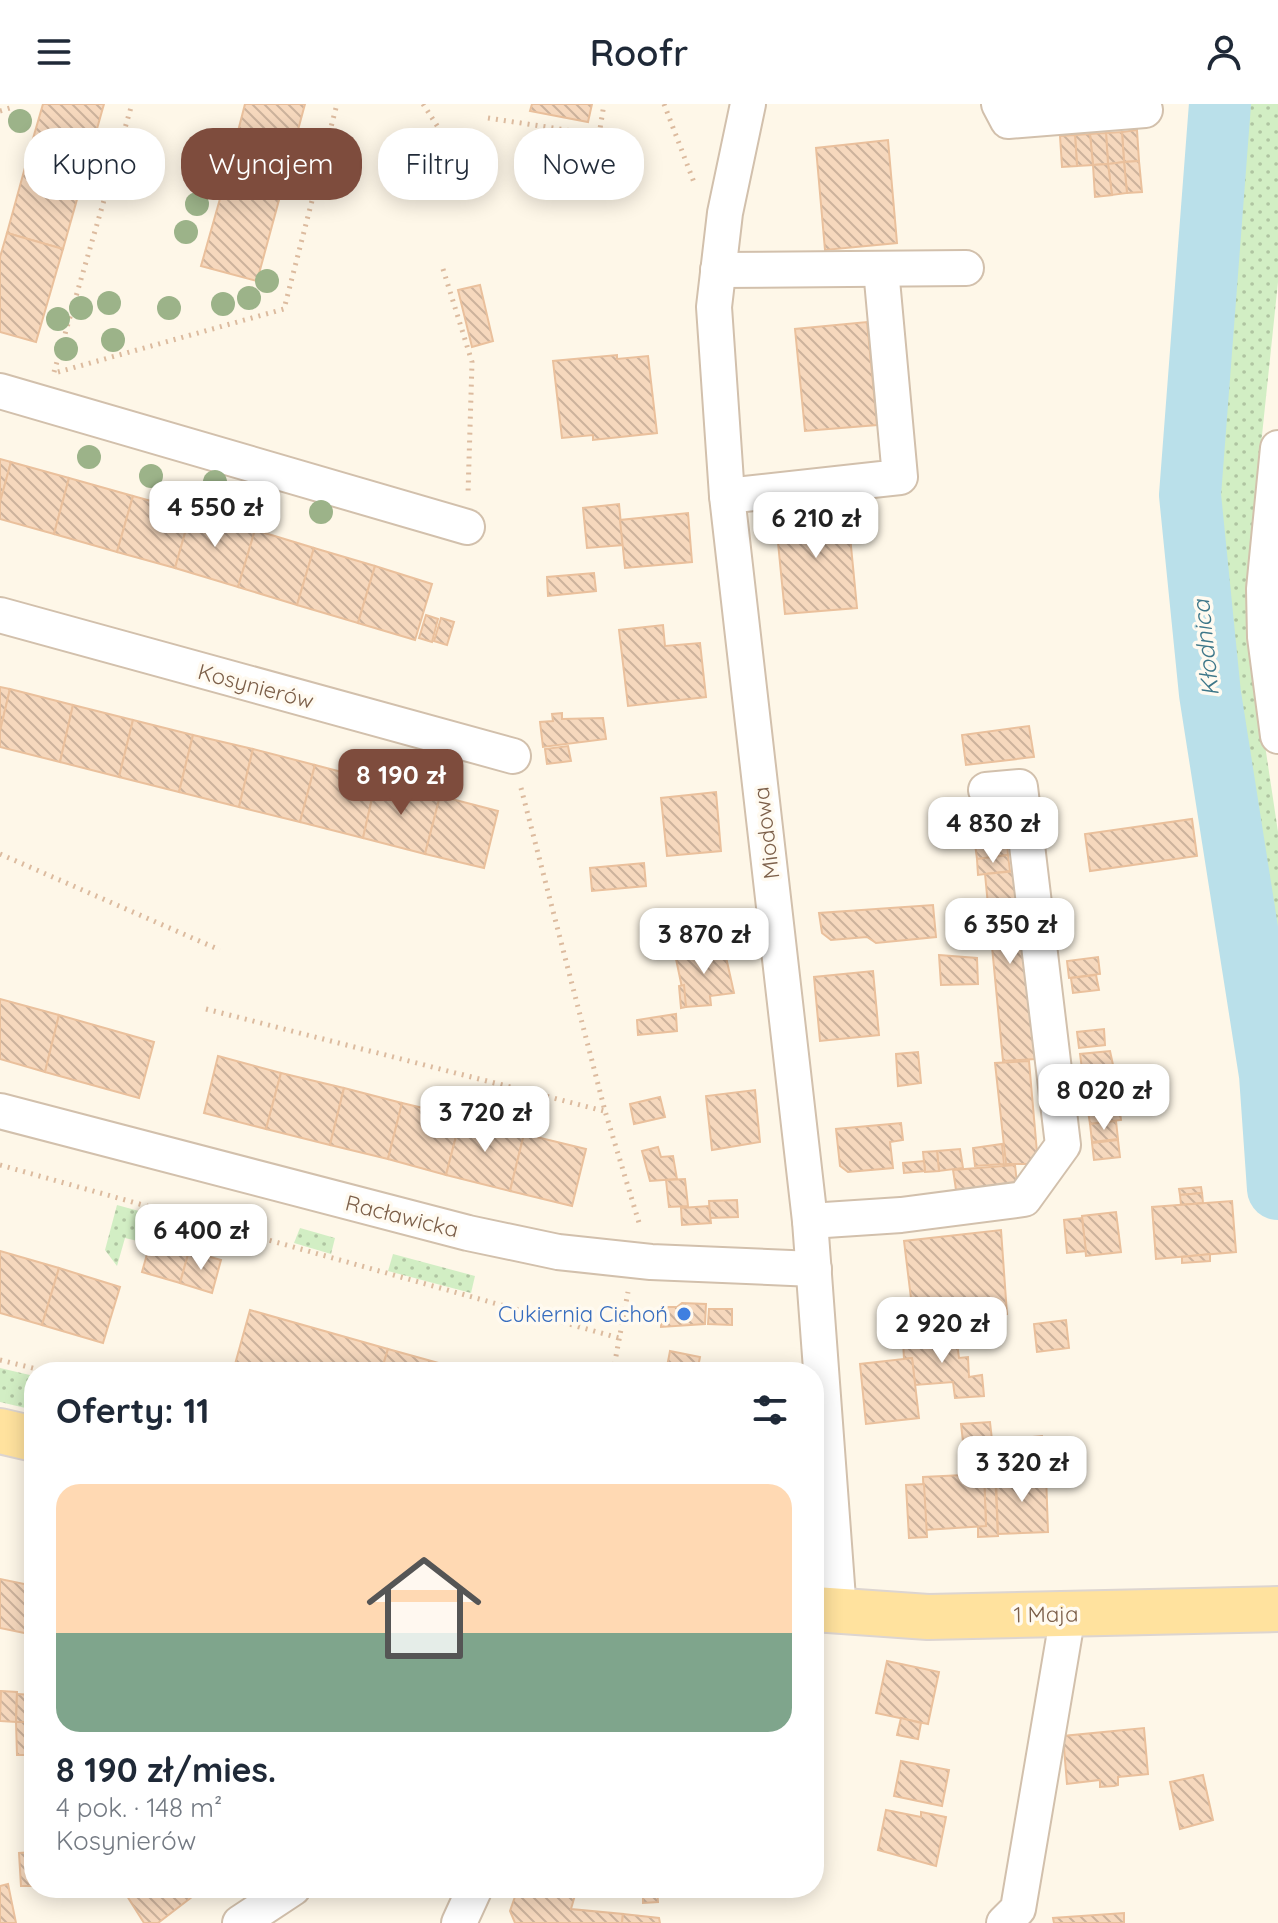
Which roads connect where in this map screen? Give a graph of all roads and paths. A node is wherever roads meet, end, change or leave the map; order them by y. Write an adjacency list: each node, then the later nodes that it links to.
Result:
1 (12, 104): 10 (path)
2 (132, 104): 3 (path)
3 (337, 104)
4 (423, 104): 12 (path)
5 (604, 104): 11 (path)
6 (664, 104): 13 (path)
7 (748, 104): 17 (street, Miodowa)
8 (999, 104): 9 (street)
9 (1145, 110)
10 (0, 111)
11 (488, 118)
12 (439, 128)
13 (699, 195)
14 (966, 268): 16 (street)
15 (443, 269): 21 (path)
16 (881, 269): 17 (street); 20 (street)
17 (718, 270): 20 (street, Miodowa)
18 (0, 391): 21 (street)
19 (1278, 448): 23 (street)
20 (727, 496): 32 (street, Miodowa)
21 (467, 527)
22 (0, 615): 24 (street, Kosynierów)
23 (1278, 736)
24 (513, 756): 30 (path)
25 (986, 790): 32 (street)
26 (0, 854): 27 (path)
27 (220, 950)
28 (206, 1009): 30 (path)
29 (0, 1111): 33 (street, Racławicka)
30 (605, 1111): 33 (path)
31 (0, 1165): 35 (path)
32 (810, 1221): 34 (street, Miodowa)
33 (642, 1261): 34 (street, Racławicka); 35 (path)
34 (814, 1269): 38 (street, Miodowa)
35 (619, 1338): 37 (path)
36 (0, 1360): 39 (path)
37 (615, 1362)
38 (817, 1362)
39 (24, 1366)
40 (0, 1431): 41 (main road)
41 (24, 1437)
42 (824, 1553): 44 (street, Miodowa)
43 (1278, 1609): 45 (main road, 1 Maja)
44 (826, 1610): 45 (main road, 1 Maja)
45 (1068, 1614): 50 (street)
46 (278, 1898): 48 (street)
47 (470, 1898): 49 (street)
48 (240, 1923)
49 (459, 1923)
50 (1004, 1923)

